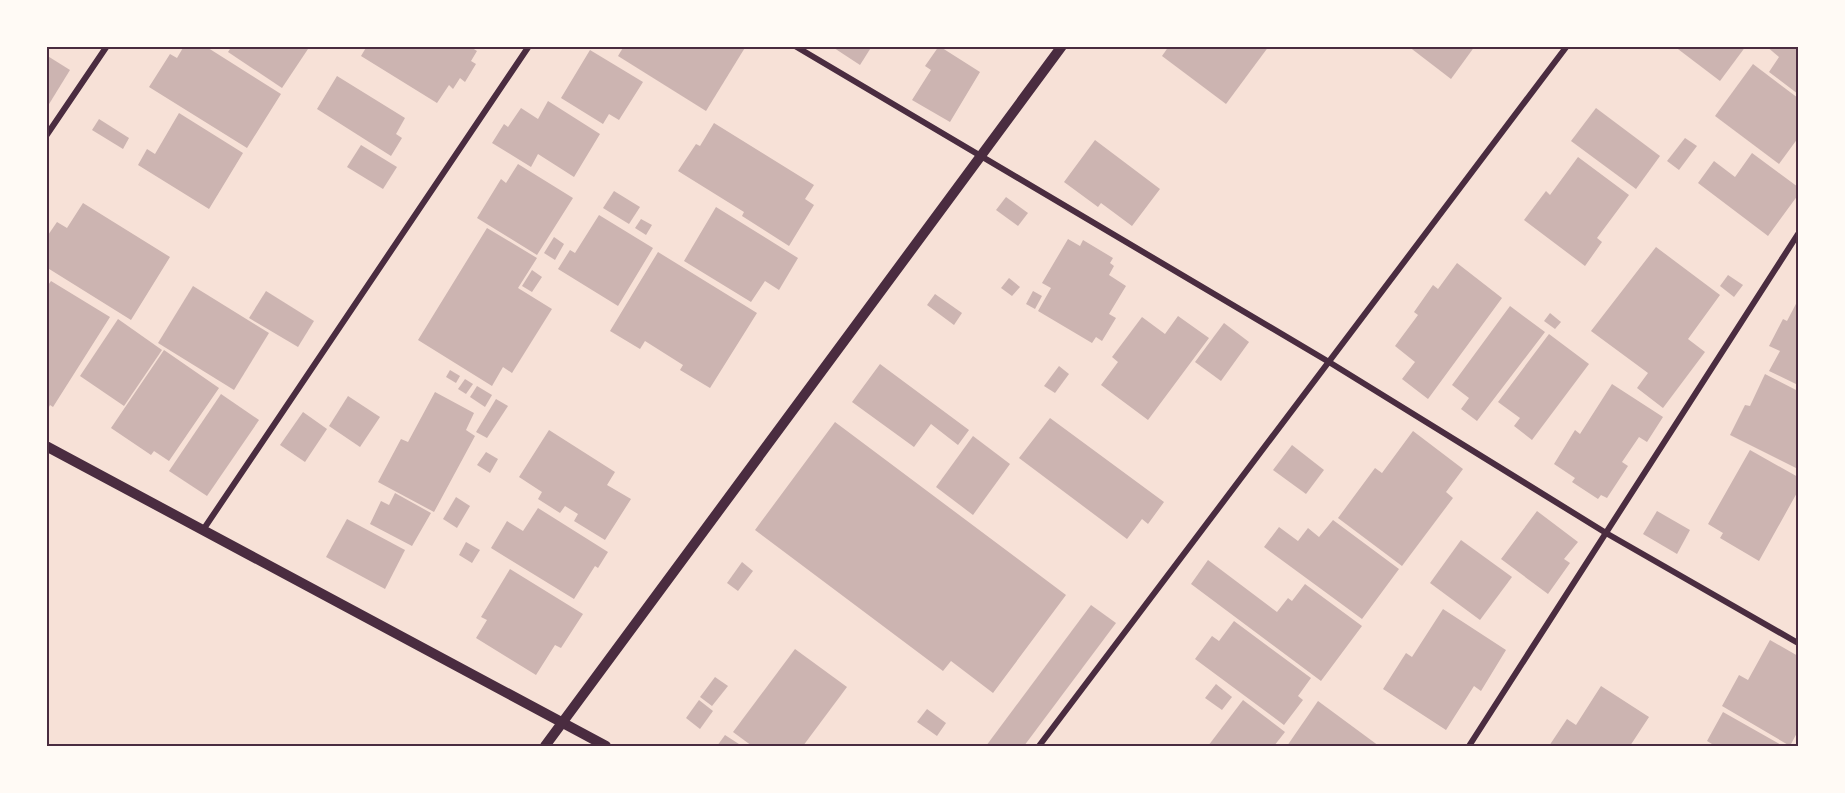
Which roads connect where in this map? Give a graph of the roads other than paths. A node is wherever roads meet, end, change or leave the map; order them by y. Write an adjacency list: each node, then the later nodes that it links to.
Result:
1 (107, 46): 6 (street)
2 (529, 46): 11 (street)
3 (795, 46): 7 (street)
4 (1062, 46): 7 (street)
5 (1566, 46): 9 (street)
6 (46, 136)
7 (981, 156): 9 (street); 14 (street)
8 (1798, 234): 12 (street)
9 (1329, 362): 12 (street); 17 (street)
10 (46, 446): 11 (street)
11 (203, 530): 14 (street)
12 (1606, 533): 13 (street); 18 (street)
13 (1798, 644)
14 (562, 723): 15 (street); 16 (street)
15 (545, 747)
16 (606, 747)
17 (1039, 747)
18 (1469, 747)

